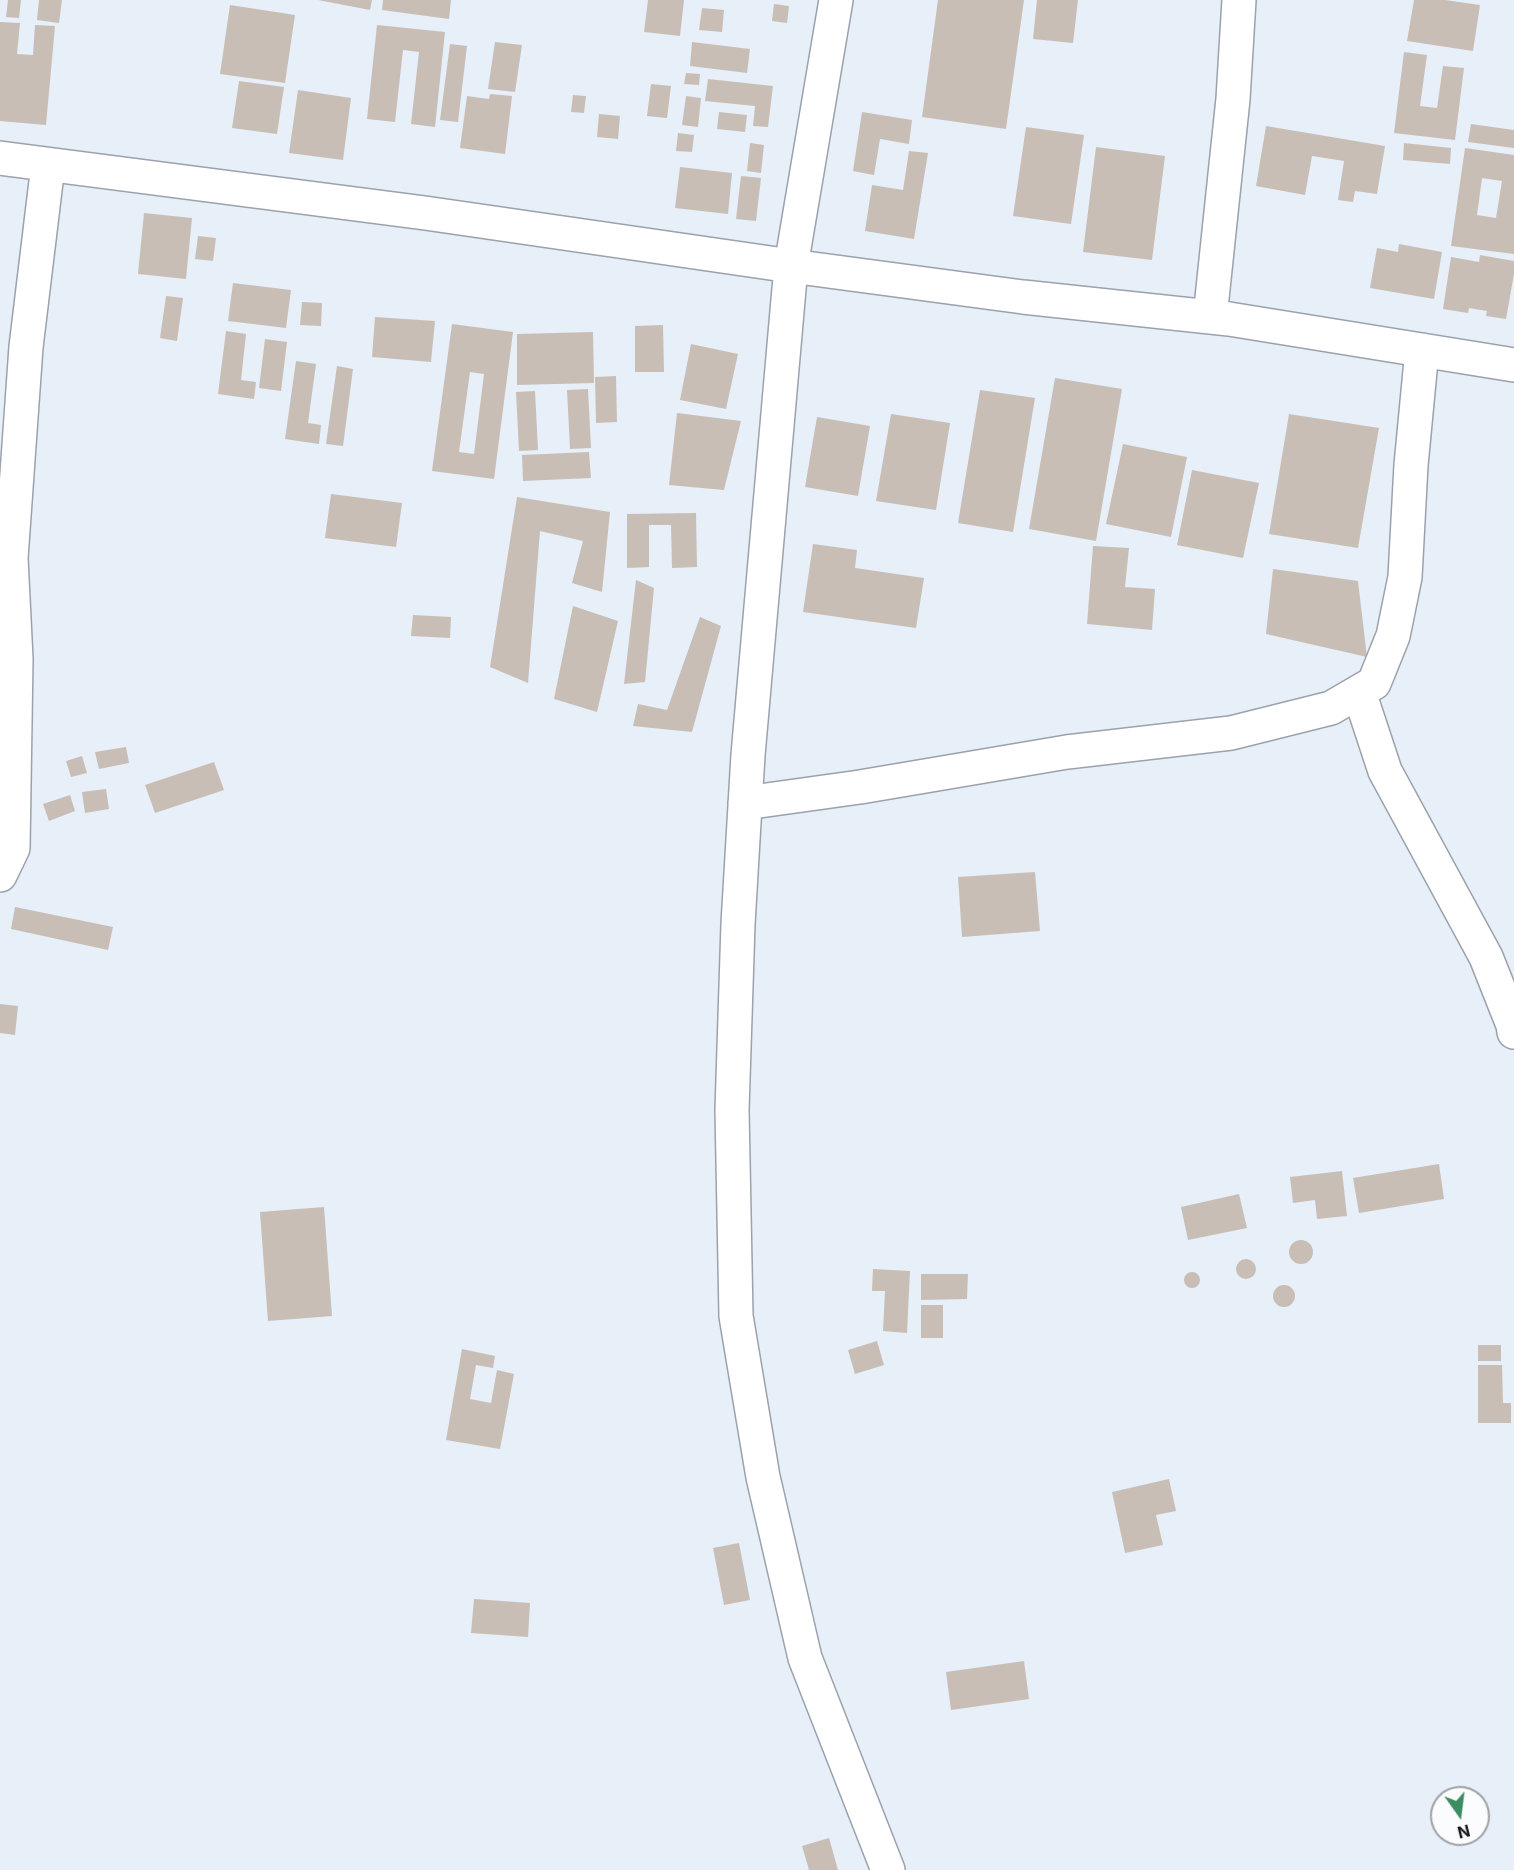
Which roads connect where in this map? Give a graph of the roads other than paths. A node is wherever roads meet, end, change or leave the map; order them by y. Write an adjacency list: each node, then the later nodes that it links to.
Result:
1 (836, 0): 5 (street)
2 (1239, 0): 6 (street)
3 (0, 158): 4 (street)
4 (48, 165): 5 (street); 9 (street)
5 (791, 266): 6 (street); 11 (street)
6 (1210, 317): 7 (street)
7 (1422, 350): 8 (street); 10 (street)
8 (1514, 365)
9 (6, 558): 12 (street)
10 (1359, 692): 11 (street); 13 (street)
11 (745, 803): 14 (street)
12 (0, 875)
13 (1514, 1032)
14 (888, 1870)

